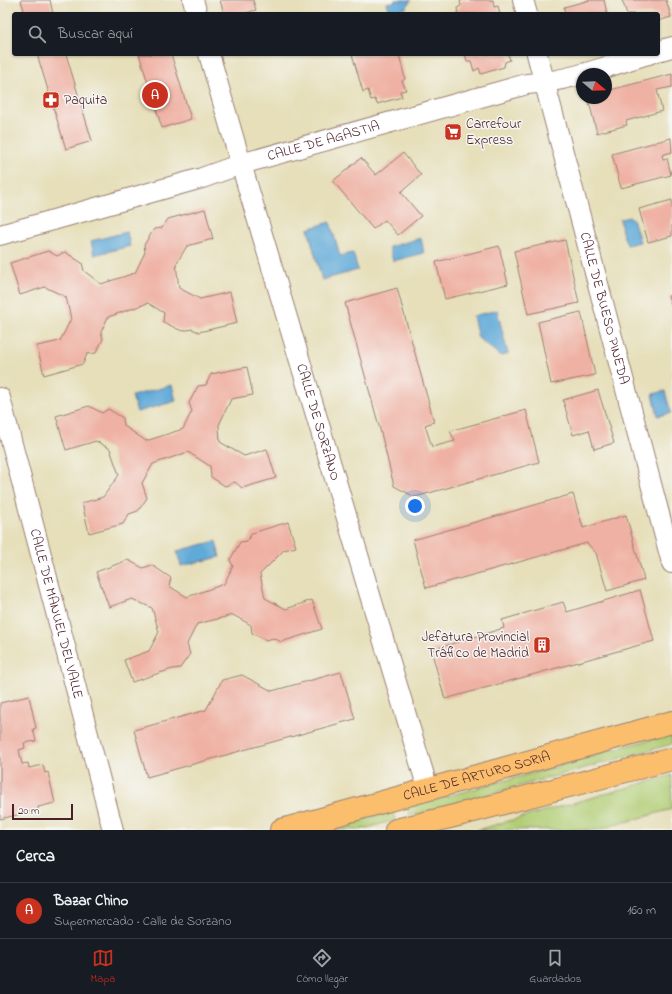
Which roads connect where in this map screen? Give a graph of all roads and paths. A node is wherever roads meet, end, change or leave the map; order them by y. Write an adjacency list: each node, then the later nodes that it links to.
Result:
1 (193, 0): 3 (street)
2 (523, 0): 4 (street)
3 (197, 12)
4 (526, 12)
5 (672, 47): 6 (street)
6 (660, 50)
7 (210, 56): 11 (street, CALLE DE SORZANO)
8 (538, 56): 10 (street, CALLE DE BUESO PINEDA)
9 (642, 56): 10 (street, CALLE DE AGASTIA)
10 (545, 83): 11 (street, CALLE DE AGASTIA); 14 (street, CALLE DE BUESO PINEDA)
11 (241, 164): 12 (street, CALLE DE AGASTIA); 17 (street, CALLE DE SORZANO)
12 (0, 234)
13 (0, 398): 19 (street, CALLE DE MANUEL DEL VALLE)
14 (672, 563)
15 (672, 722): 17 (main road, CALLE DE ARTURO SORIA)
16 (672, 759): 18 (main road)
17 (428, 789): 20 (main road, CALLE DE ARTURO SORIA)
18 (438, 825): 21 (main road)
19 (113, 830)
20 (281, 830)
21 (396, 830)

